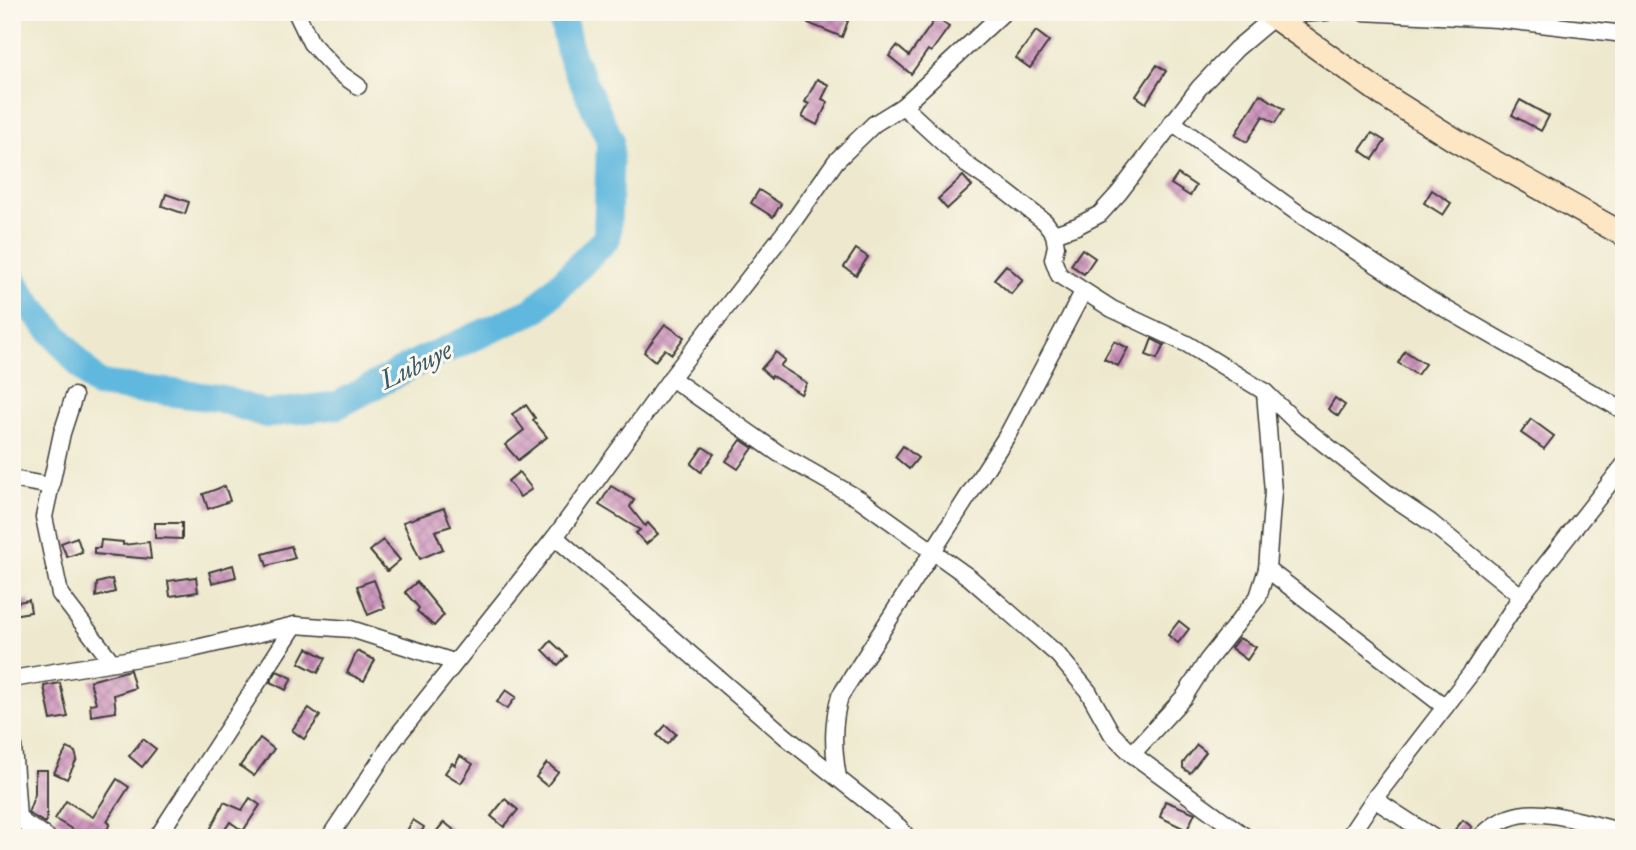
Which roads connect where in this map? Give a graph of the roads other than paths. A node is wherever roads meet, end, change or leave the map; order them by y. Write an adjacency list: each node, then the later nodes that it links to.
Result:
1 (296, 12): 7 (street)
2 (1004, 12): 8 (street)
3 (1326, 12): 5 (street)
4 (1362, 12): 6 (street)
5 (1271, 14): 9 (street); 11 (street)
6 (1624, 34)
7 (358, 86)
8 (903, 106): 10 (street); 13 (street)
9 (1172, 122): 10 (street); 16 (street)
10 (1054, 233): 12 (street)
11 (1624, 235)
12 (1083, 292): 14 (street); 21 (street)
13 (671, 378): 20 (street); 21 (street)
14 (1265, 392): 22 (street); 23 (street)
15 (74, 396): 19 (street)
16 (1624, 411)
17 (1624, 465): 23 (street)
18 (12, 479): 19 (street)
19 (51, 486): 25 (street)
20 (555, 537): 26 (street); 31 (street)
21 (934, 552): 30 (street); 31 (street)
22 (1267, 569): 28 (street); 30 (street)
23 (1521, 596): 28 (street)
24 (295, 625): 25 (street); 26 (street); 35 (street)
25 (111, 662): 27 (street)
26 (454, 662): 36 (street)
27 (12, 679)
28 (1445, 707): 32 (street)
29 (12, 731): 34 (street)
30 (1132, 754): 38 (street)
31 (838, 778): 37 (street)
32 (1374, 799): 39 (street); 40 (street)
33 (1624, 833): 41 (street)
34 (48, 838)
35 (157, 838)
36 (329, 838)
37 (908, 838)
38 (1247, 838)
39 (1348, 838)
40 (1434, 838)
41 (1480, 838)

